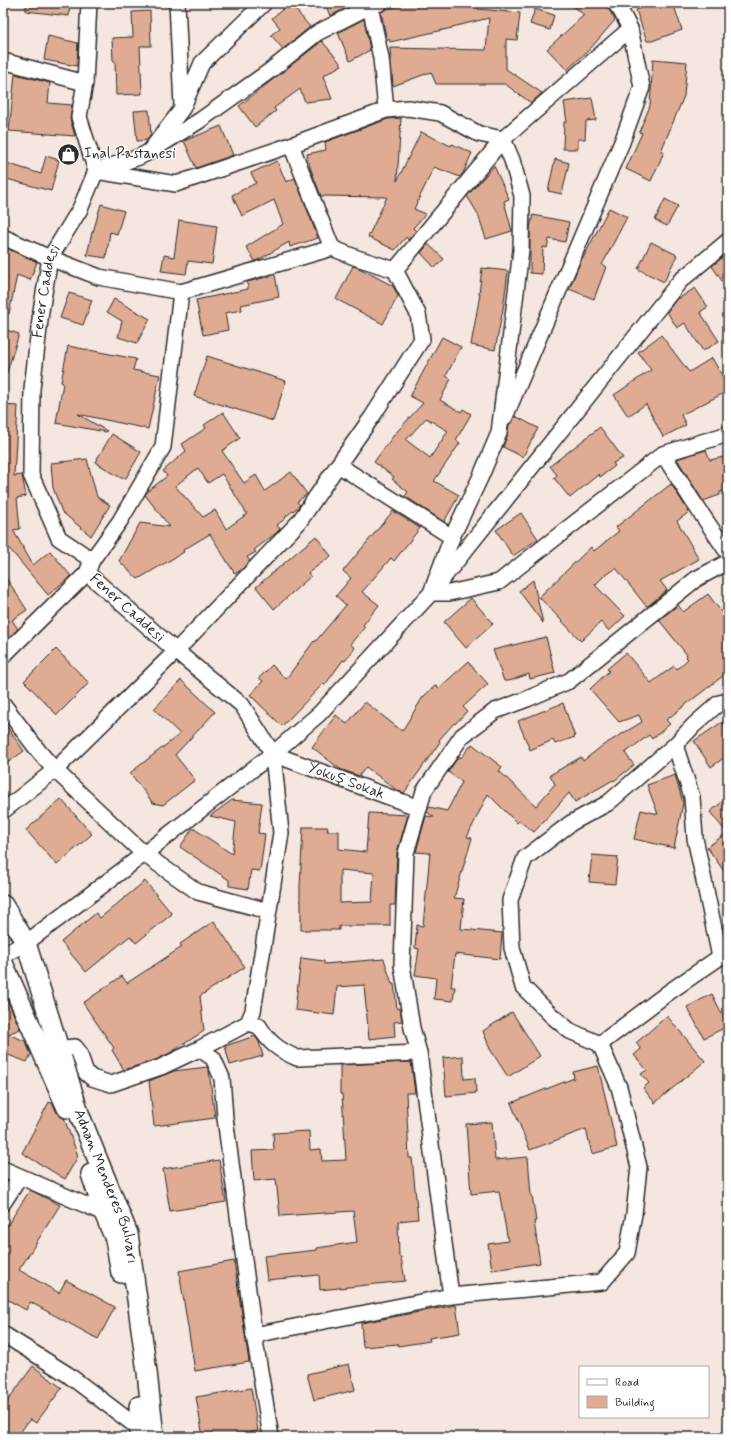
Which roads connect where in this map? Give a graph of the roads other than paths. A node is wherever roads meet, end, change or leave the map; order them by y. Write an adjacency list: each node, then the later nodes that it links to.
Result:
1 (89, 3): 8 (street)
2 (177, 3): 9 (street)
3 (264, 3): 9 (street)
4 (615, 3): 6 (street)
5 (375, 5): 10 (street); 13 (street)
6 (630, 29): 11 (street); 21 (street)
7 (3, 61): 8 (street)
8 (85, 83): 14 (street)
9 (182, 109): 13 (street)
10 (386, 110): 11 (street); 12 (street)
11 (503, 139): 19 (street); 21 (street)
12 (291, 145): 14 (street); 17 (street)
13 (149, 152): 14 (street)
14 (96, 171): 18 (street, Fener Caddesi)
15 (3, 237): 18 (street)
16 (728, 241): 29 (street)
17 (332, 248): 19 (street); 20 (street)
18 (50, 258): 20 (street); 28 (street, Fener Caddesi)
19 (395, 270): 24 (street)
20 (181, 292): 28 (street)
21 (499, 433): 25 (street)
22 (728, 434): 23 (street)
23 (663, 454): 26 (street); 29 (street)
24 (338, 465): 25 (street); 30 (street)
25 (452, 537): 29 (street)
26 (728, 553)
27 (728, 562): 38 (street)
28 (90, 567): 30 (street, Fener Caddesi); 31 (street)
29 (431, 593): 36 (street)
30 (176, 651): 36 (street, Fener Caddesi); 37 (street)
31 (3, 656)
32 (724, 702): 34 (street); 35 (street)
33 (3, 704): 37 (street)
34 (728, 715)
35 (675, 745): 45 (street); 48 (street)
36 (273, 754): 38 (street, Yokuş Sokak); 40 (street); 42 (street)
37 (55, 770): 39 (street); 40 (street)
38 (419, 808): 51 (street)
39 (3, 811)
40 (144, 854): 42 (street); 43 (street)
41 (3, 905): 43 (main road, Adnan Menderes Bulvarı)
42 (268, 911): 47 (street)
43 (26, 943): 44 (street); 50 (main road, Adnan Menderes Bulvarı)
44 (3, 955)
45 (724, 956): 48 (street)
46 (3, 963): 55 (main road, Adnan Menderes Bulvarı)
47 (248, 1023): 49 (street); 51 (street)
48 (600, 1044): 56 (street)
49 (200, 1049): 50 (street); 58 (street)
50 (60, 1051): 59 (main road, Adnan Menderes Bulvarı)
51 (419, 1052): 56 (street)
52 (3, 1168): 53 (street)
53 (20, 1177): 54 (street); 55 (street)
54 (3, 1203)
55 (104, 1213): 59 (main road, Adnan Menderes Bulvarı)
56 (451, 1296): 58 (street)
57 (3, 1334): 59 (street)
58 (254, 1335): 60 (street)
59 (144, 1434)
60 (271, 1437)

